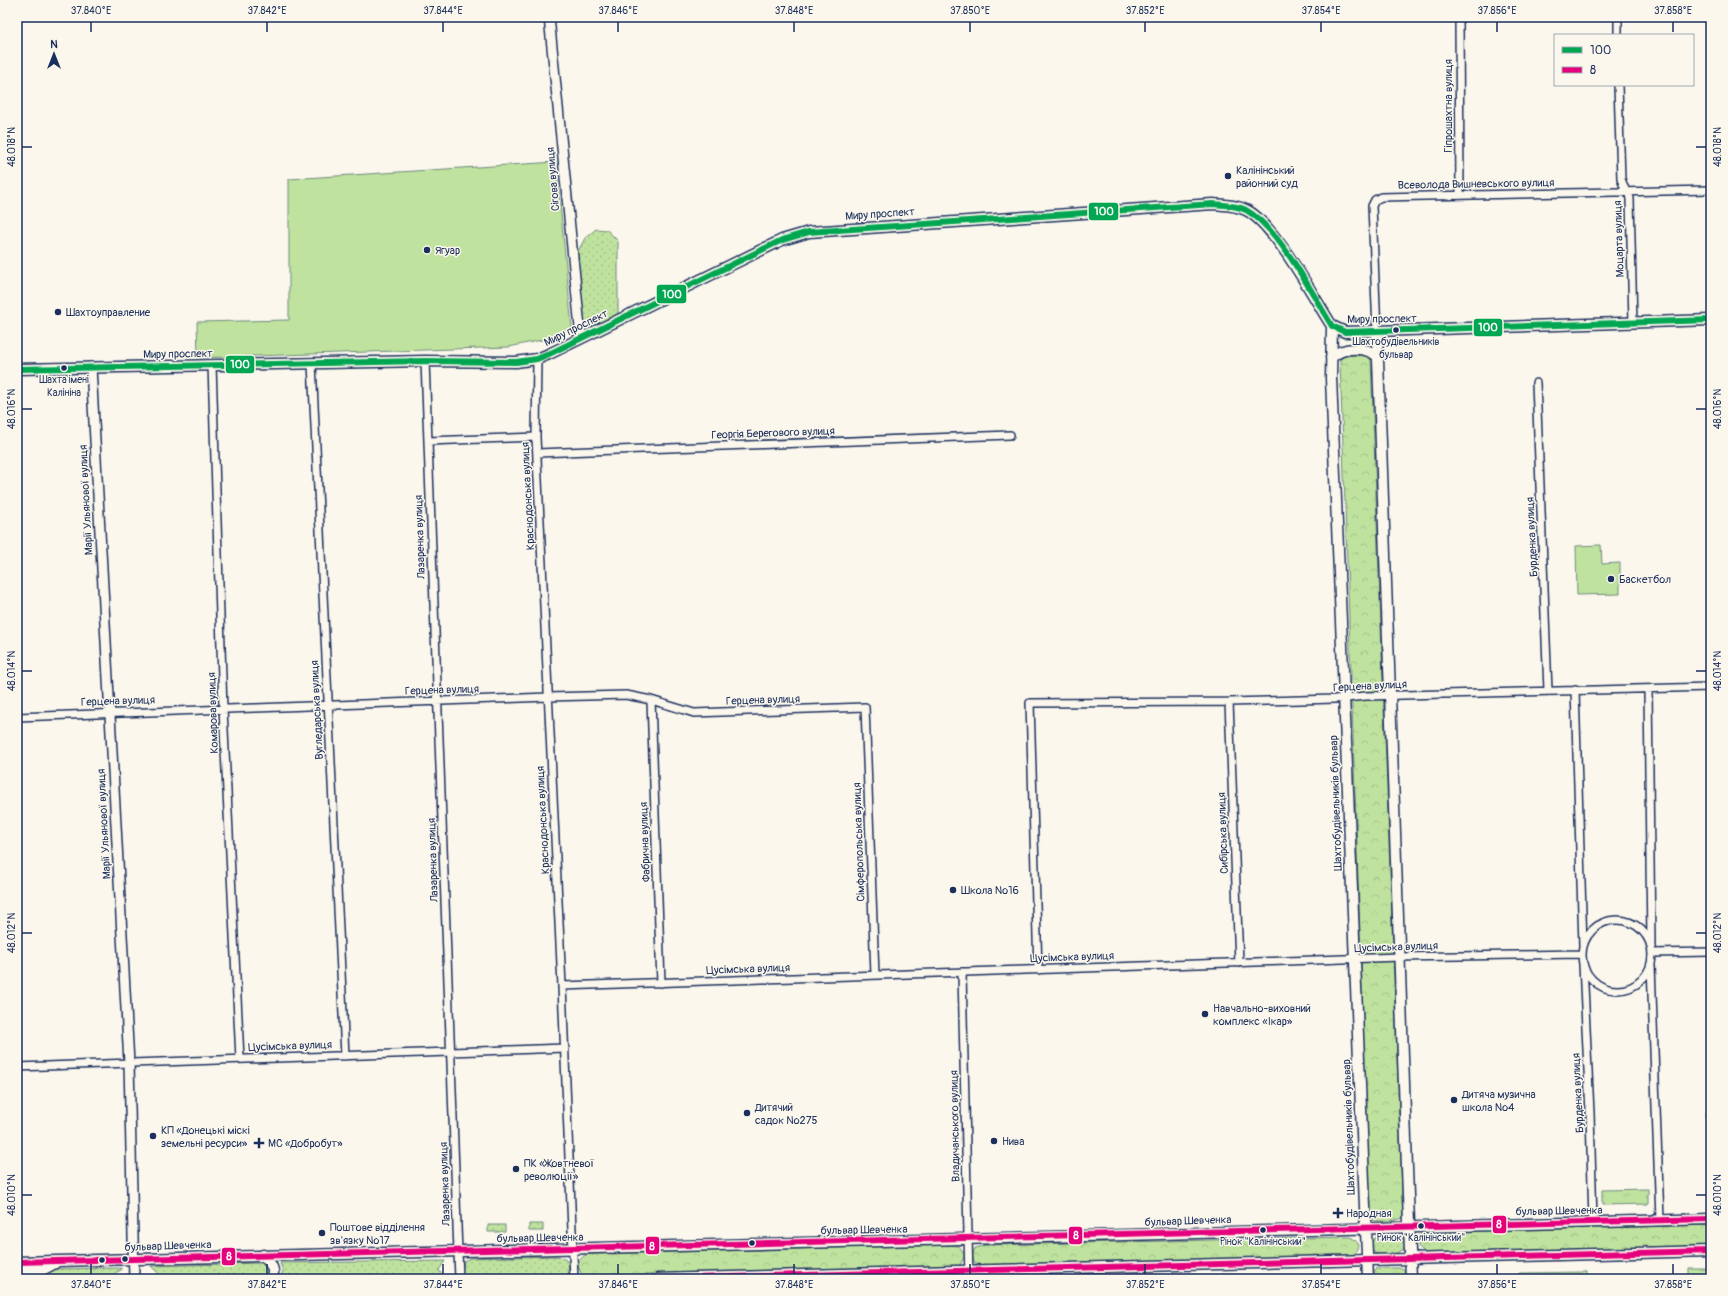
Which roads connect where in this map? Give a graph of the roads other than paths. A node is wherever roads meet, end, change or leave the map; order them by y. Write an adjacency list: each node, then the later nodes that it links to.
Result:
1 (549, 17): 13 (street, Сігова вулиця)
2 (1459, 17): 8 (street, Гіпрошахтна вулиця)
3 (1618, 17): 4 (street)
4 (1618, 34)
5 (1618, 86): 7 (street, Моцарта вулиця)
6 (1711, 190): 7 (street, Всеволода Вишневського вулиця)
7 (1626, 192): 8 (street, Всеволода Вишневського вулиця); 10 (street, Моцарта вулиця)
8 (1460, 195): 12 (street, Всеволода Вишневського вулиця)
9 (1711, 320): 10 (main road, Миру проспект)
10 (1632, 323): 12 (main road, Миру проспект)
11 (1332, 326): 12 (main road, Миру проспект); 13 (main road, Миру проспект); 15 (main road, Шахтобудівельників бульвар)
12 (1377, 332): 14 (main road)
13 (581, 338): 16 (main road, Миру проспект)
14 (1378, 357): 15 (main road); 31 (main road)
15 (1331, 358): 33 (main road, Шахтобудівельників бульвар)
16 (537, 359): 17 (main road, Миру проспект); 24 (street, Краснодонська вулиця)
17 (425, 361): 18 (main road, Миру проспект); 25 (street, Лазаренка вулиця)
18 (312, 363): 19 (main road, Миру проспект); 37 (street, Вугледарська вулиця)
19 (212, 365): 20 (main road, Миру проспект); 39 (street, Комарова вулиця)
20 (91, 367): 21 (main road, Миру проспект); 40 (street, Марії Ульянової вулиця)
21 (17, 369)
22 (1536, 383): 30 (street, Бурденка вулиця)
23 (1010, 435): 26 (street, Георгія Берегового вулиця)
24 (536, 437): 25 (street); 26 (street, Краснодонська вулиця)
25 (428, 441): 35 (street, Лазаренка вулиця)
26 (537, 453): 32 (street, Краснодонська вулиця)
27 (1711, 687): 28 (street, Герцена вулиця)
28 (1648, 688): 29 (street, Герцена вулиця); 42 (street)
29 (1575, 690): 30 (street, Герцена вулиця); 43 (street)
30 (1548, 691): 31 (street, Герцена вулиця)
31 (1389, 696): 33 (street, Герцена вулиця); 47 (main road)
32 (548, 697): 34 (street, Герцена вулиця); 35 (street, Герцена вулиця); 56 (street, Краснодонська вулиця)
33 (1344, 698): 36 (street, Герцена вулиця); 48 (main road, Шахтобудівельників бульвар)
34 (651, 700): 38 (street, Герцена вулиця); 55 (street, Фабрична вулиця)
35 (438, 701): 37 (street, Герцена вулиця); 58 (street, Лазаренка вулиця)
36 (1229, 702): 49 (street, Сибірська вулиця); 52 (street, Герцена вулиця)
37 (328, 705): 39 (street, Герцена вулиця); 59 (street, Вугледарська вулиця)
38 (865, 707): 54 (street, Сімферопольська вулиця)
39 (223, 709): 40 (street, Герцена вулиця); 60 (street, Комарова вулиця)
40 (110, 713): 41 (street, Герцена вулиця); 61 (street, Марії Ульянової вулиця)
41 (17, 717)
42 (1651, 944): 43 (street); 45 (street)
43 (1583, 945): 46 (street)
44 (1711, 952): 45 (street)
45 (1652, 953): 51 (street)
46 (1582, 954): 47 (street, Цусімська вулиця); 50 (street)
47 (1400, 957): 48 (street, Цусімська вулиця); 66 (main road)
48 (1354, 959): 49 (street, Цусімська вулиця); 67 (main road, Шахтобудівельників бульвар)
49 (1239, 963): 52 (street, Цусімська вулиця)
50 (1583, 964): 51 (street); 65 (street, Бурденка вулиця)
51 (1651, 965): 64 (street)
52 (1038, 970): 53 (street, Цусімська вулиця)
53 (962, 972): 54 (street, Цусімська вулиця); 68 (street, Владичанського вулиця)
54 (875, 975): 55 (street, Цусімська вулиця)
55 (661, 983): 56 (street, Цусімська вулиця)
56 (562, 986): 57 (street, Краснодонська вулиця)
57 (565, 1048): 58 (street, Цусімська вулиця); 69 (street, Краснодонська вулиця)
58 (451, 1052): 59 (street, Цусімська вулиця); 70 (street, Лазаренка вулиця)
59 (345, 1056): 60 (street, Цусімська вулиця)
60 (240, 1059): 61 (street, Цусімська вулиця)
61 (129, 1063): 62 (street, Цусімська вулиця); 73 (street, Марії Ульянової вулиця)
62 (17, 1067)
63 (1711, 1219): 64 (main road, бульвар Шевченка)
64 (1660, 1220): 65 (main road, бульвар Шевченка)
65 (1593, 1222): 66 (main road, бульвар Шевченка)
66 (1409, 1227): 67 (main road, бульвар Шевченка); 74 (main road)
67 (1365, 1228): 68 (main road, бульвар Шевченка); 75 (main road, Шахтобудівельників бульвар)
68 (968, 1239): 69 (main road, бульвар Шевченка); 79 (street, Владичанського вулиця)
69 (573, 1249): 70 (main road, бульвар Шевченка); 83 (street, Краснодонська вулиця)
70 (458, 1251): 72 (main road, бульвар Шевченка); 82 (street, Лазаренка вулиця)
71 (1711, 1251): 74 (main road)
72 (262, 1256): 73 (main road, бульвар Шевченка); 81 (main road)
73 (134, 1259): 76 (main road, бульвар Шевченка); 80 (street, Марії Ульянової вулиця)
74 (1411, 1259): 75 (main road); 86 (main road)
75 (1366, 1260): 79 (main road); 85 (main road, Шахтобудівельників бульвар)
76 (59, 1261): 77 (main road, бульвар Шевченка); 78 (main road)
77 (17, 1262)
78 (17, 1271)
79 (969, 1275): 84 (main road)
80 (134, 1279)
81 (271, 1279)
82 (459, 1279)
83 (574, 1279)
84 (658, 1279)
85 (1368, 1279)
86 (1411, 1279)

